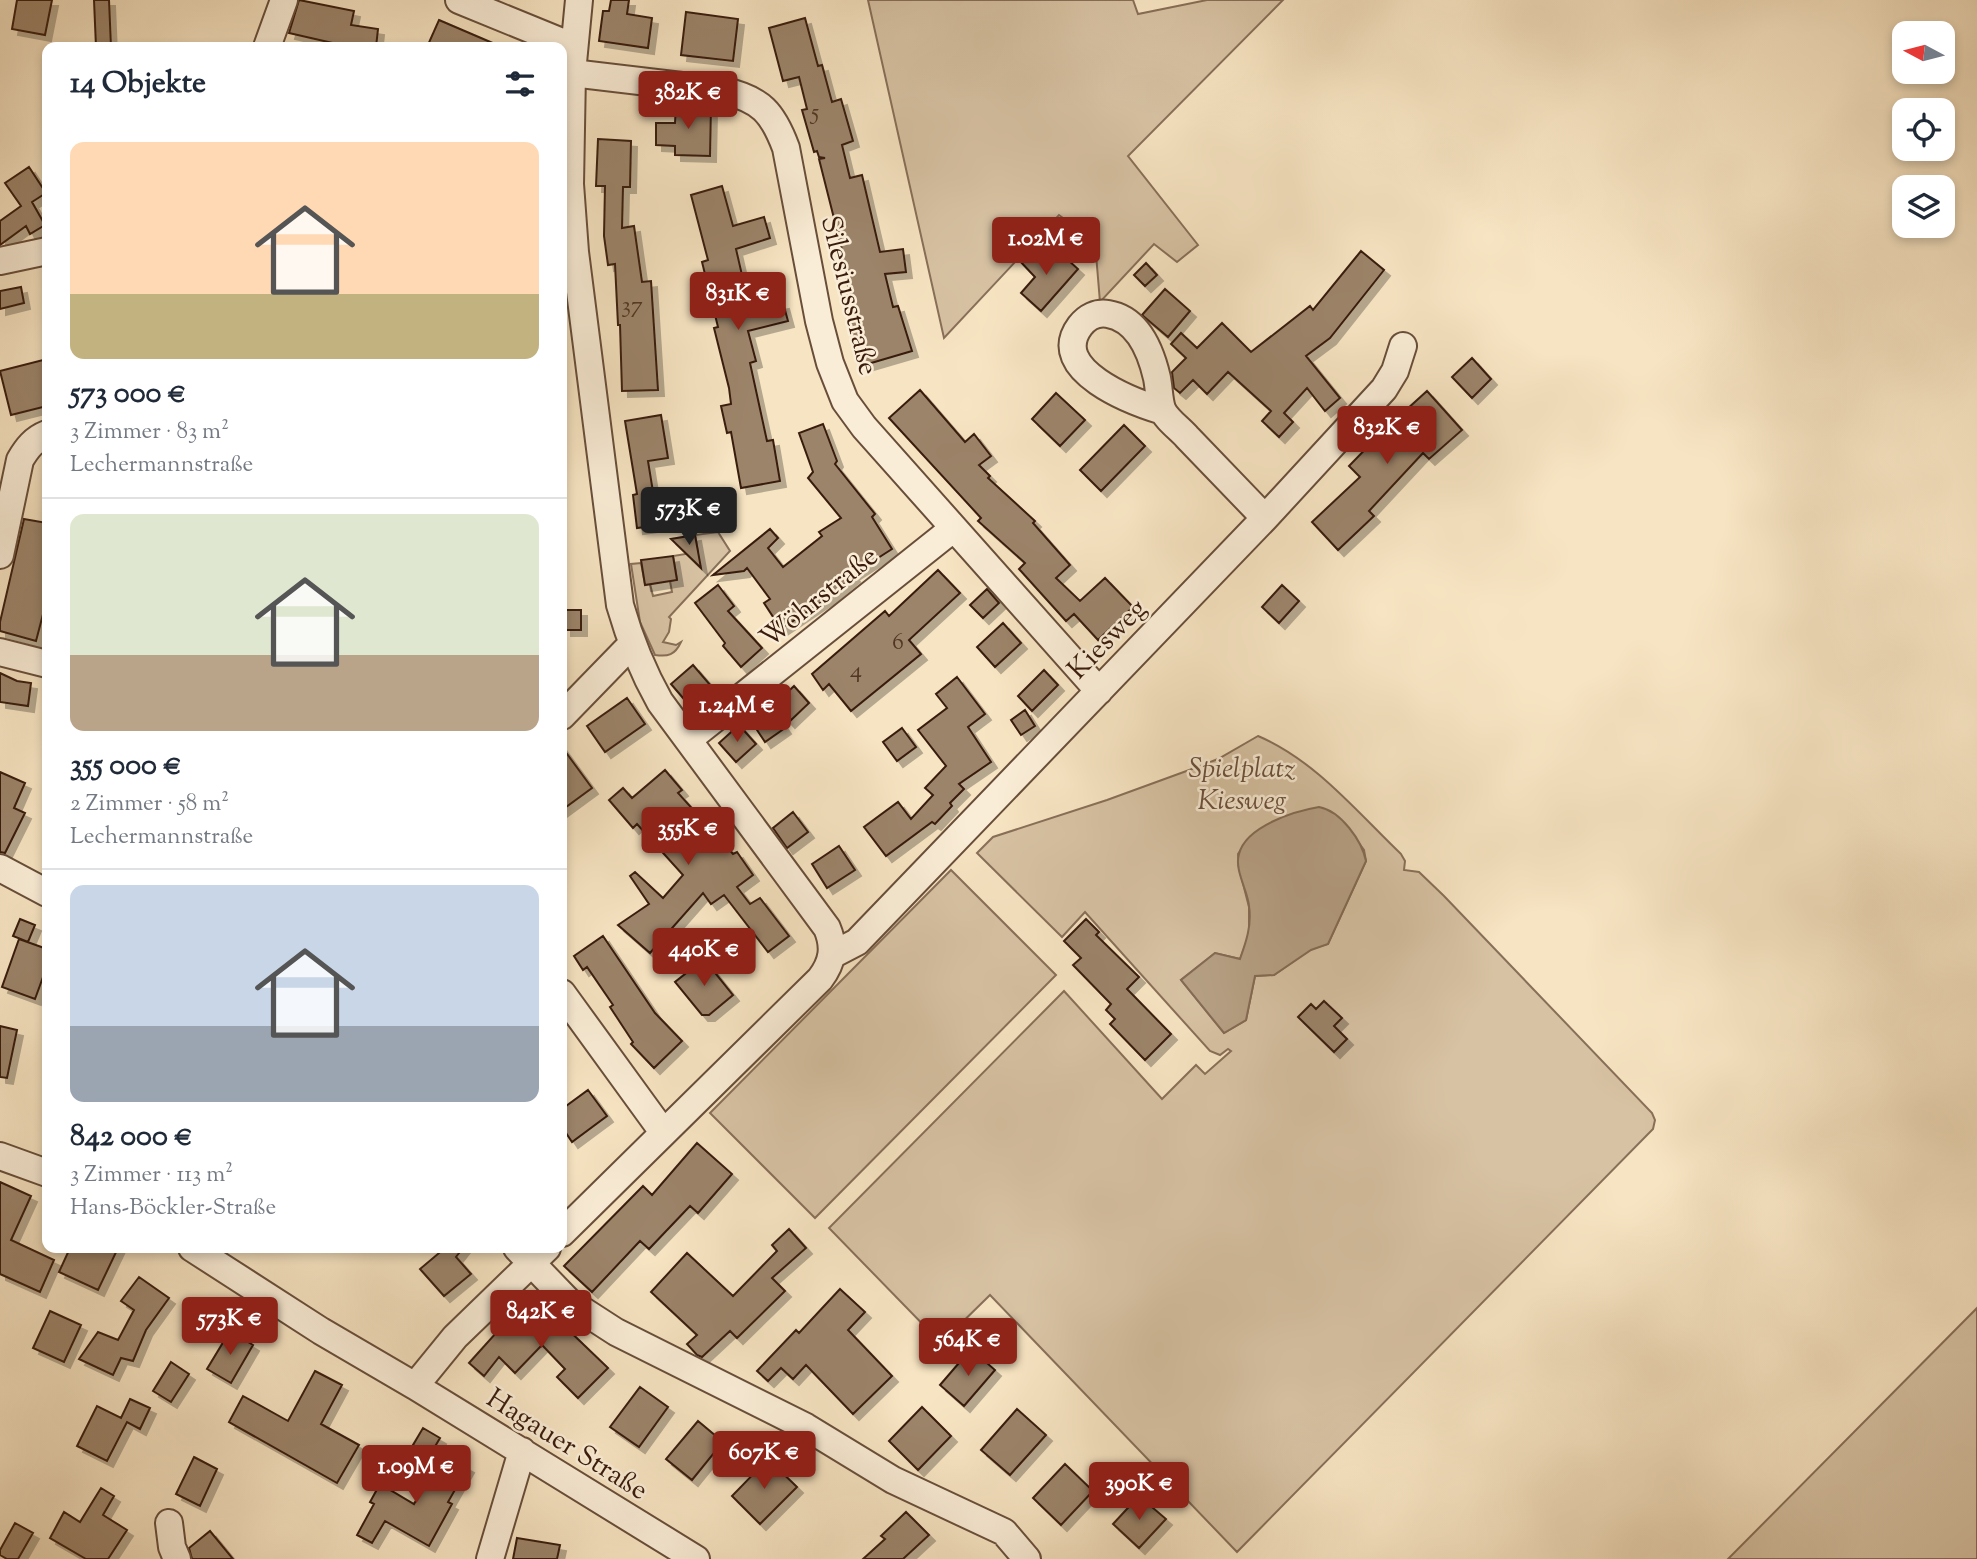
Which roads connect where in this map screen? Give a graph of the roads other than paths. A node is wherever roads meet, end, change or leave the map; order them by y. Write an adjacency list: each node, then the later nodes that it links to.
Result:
1 (284, 0): 4 (street)
2 (459, 0): 5 (street)
3 (579, 0): 7 (street)
4 (269, 42)
5 (562, 42)
6 (567, 44): 7 (street)
7 (574, 47): 8 (street)
8 (572, 73): 15 (street, Silesiusstraße); 17 (street)
9 (42, 252): 10 (street)
10 (0, 261)
11 (1403, 346): 14 (street, Kiesweg)
12 (1163, 411): 14 (street)
13 (42, 436): 16 (street)
14 (1265, 518): 20 (street, Kiesweg)
15 (954, 528): 20 (street, Silesiusstraße); 22 (street, Wöhrstraße)
16 (0, 555)
17 (631, 645): 21 (street); 22 (street)
18 (0, 652): 19 (street)
19 (42, 663)
20 (1099, 691): 25 (street, Kiesweg)
21 (567, 711)
22 (689, 739): 25 (street)
23 (0, 868): 24 (street)
24 (42, 890)
25 (832, 955): 27 (street)
26 (567, 1000): 27 (street)
27 (663, 1132): 30 (street)
28 (0, 1156): 29 (street)
29 (42, 1171)
30 (567, 1228)
31 (200, 1253): 33 (street, Hagauer Straße)
32 (532, 1253): 33 (street); 39 (street)
33 (415, 1386): 34 (street, Hagauer Straße)
34 (522, 1451): 37 (street); 38 (street, Hagauer Straße)
35 (169, 1523): 36 (street)
36 (177, 1559)
37 (490, 1559)
38 (696, 1559)
39 (1027, 1559)

